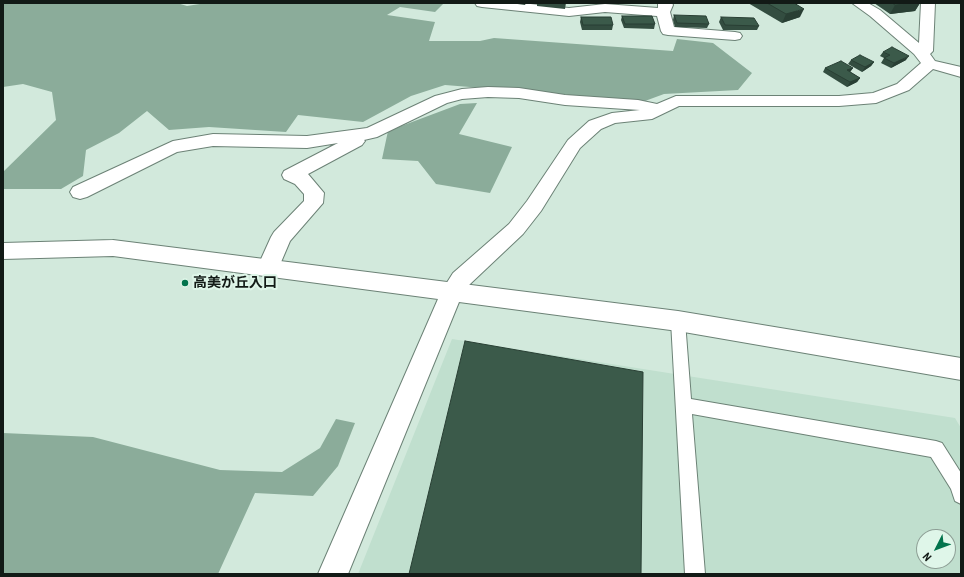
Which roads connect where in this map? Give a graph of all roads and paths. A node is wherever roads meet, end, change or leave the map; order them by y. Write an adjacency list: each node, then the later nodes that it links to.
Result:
1 (482, 3): 4 (street)
2 (859, 3): 6 (street)
3 (928, 3): 6 (street)
4 (664, 7): 5 (street)
5 (735, 36)
6 (925, 58): 7 (street); 8 (street)
7 (954, 70)
8 (658, 109): 9 (street); 13 (street)
9 (371, 133): 10 (street); 12 (street)
10 (80, 192)
11 (3, 251): 12 (street)
12 (268, 268): 13 (street)
13 (452, 292): 14 (street); 18 (street)
14 (678, 321): 15 (street); 16 (lane)
15 (961, 369)
16 (684, 405): 17 (lane); 19 (lane)
17 (961, 495)
18 (333, 574)
19 (694, 574)

